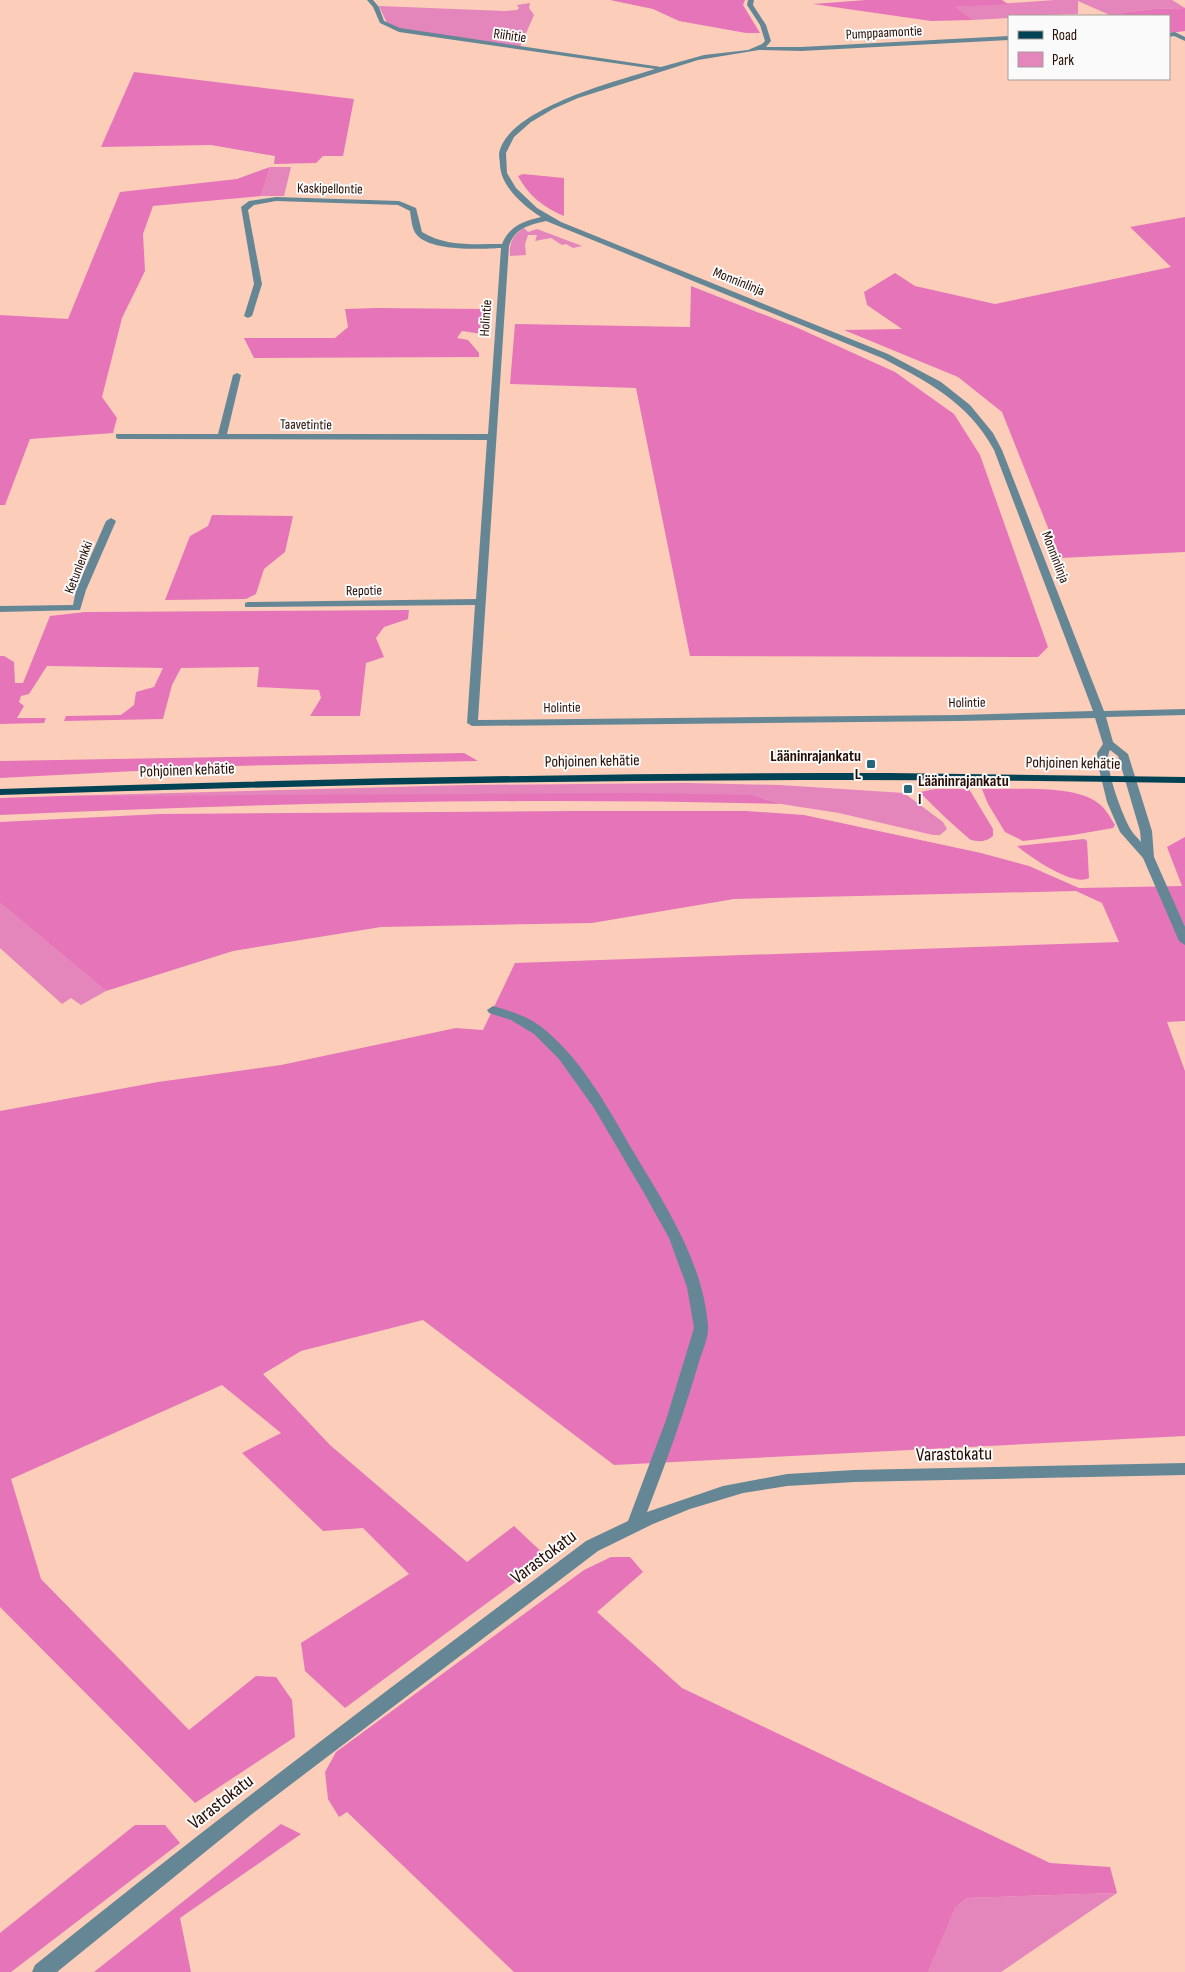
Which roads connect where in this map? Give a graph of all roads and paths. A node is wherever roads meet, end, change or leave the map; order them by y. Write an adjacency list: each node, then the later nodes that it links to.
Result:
1 (370, 0): 7 (street, Riihitie)
2 (751, 0): 6 (street)
3 (1170, 36): 5 (street)
4 (1008, 38): 6 (street, Pumppaamontie)
5 (1185, 39)
6 (760, 49): 7 (street, Monninlinja)
7 (664, 69): 8 (street, Monninlinja)
8 (548, 218): 9 (street); 20 (street, Monninlinja)
9 (505, 246): 10 (street, Kaskipellontie); 14 (street, Holintie)
10 (248, 316)
11 (236, 375): 13 (street)
12 (119, 436): 13 (street, Taavetintie)
13 (222, 436): 14 (street, Taavetintie)
14 (492, 437): 16 (street, Holintie)
15 (111, 521): 18 (street, Ketunlenkki)
16 (481, 602): 17 (street, Repotie); 20 (street, Holintie)
17 (248, 605)
18 (0, 609)
19 (1185, 712): 20 (street, Holintie)
20 (1099, 713): 21 (street, Monninlinja)
21 (1108, 744): 22 (street, Monninlinja); 23 (street, Monninlinja)
22 (1106, 778): 23 (main road, Pohjoinen kehätie); 25 (main road, Pohjoinen kehätie); 26 (street, Monninlinja)
23 (1130, 779): 24 (main road, Pohjoinen kehätie); 26 (street, Monninlinja)
24 (1185, 780)
25 (0, 792)
26 (1148, 857): 27 (street)
27 (1185, 941)
28 (493, 1010): 30 (street)
29 (1185, 1469): 30 (street, Varastokatu)
30 (635, 1523): 31 (street, Varastokatu)
31 (42, 1972)

